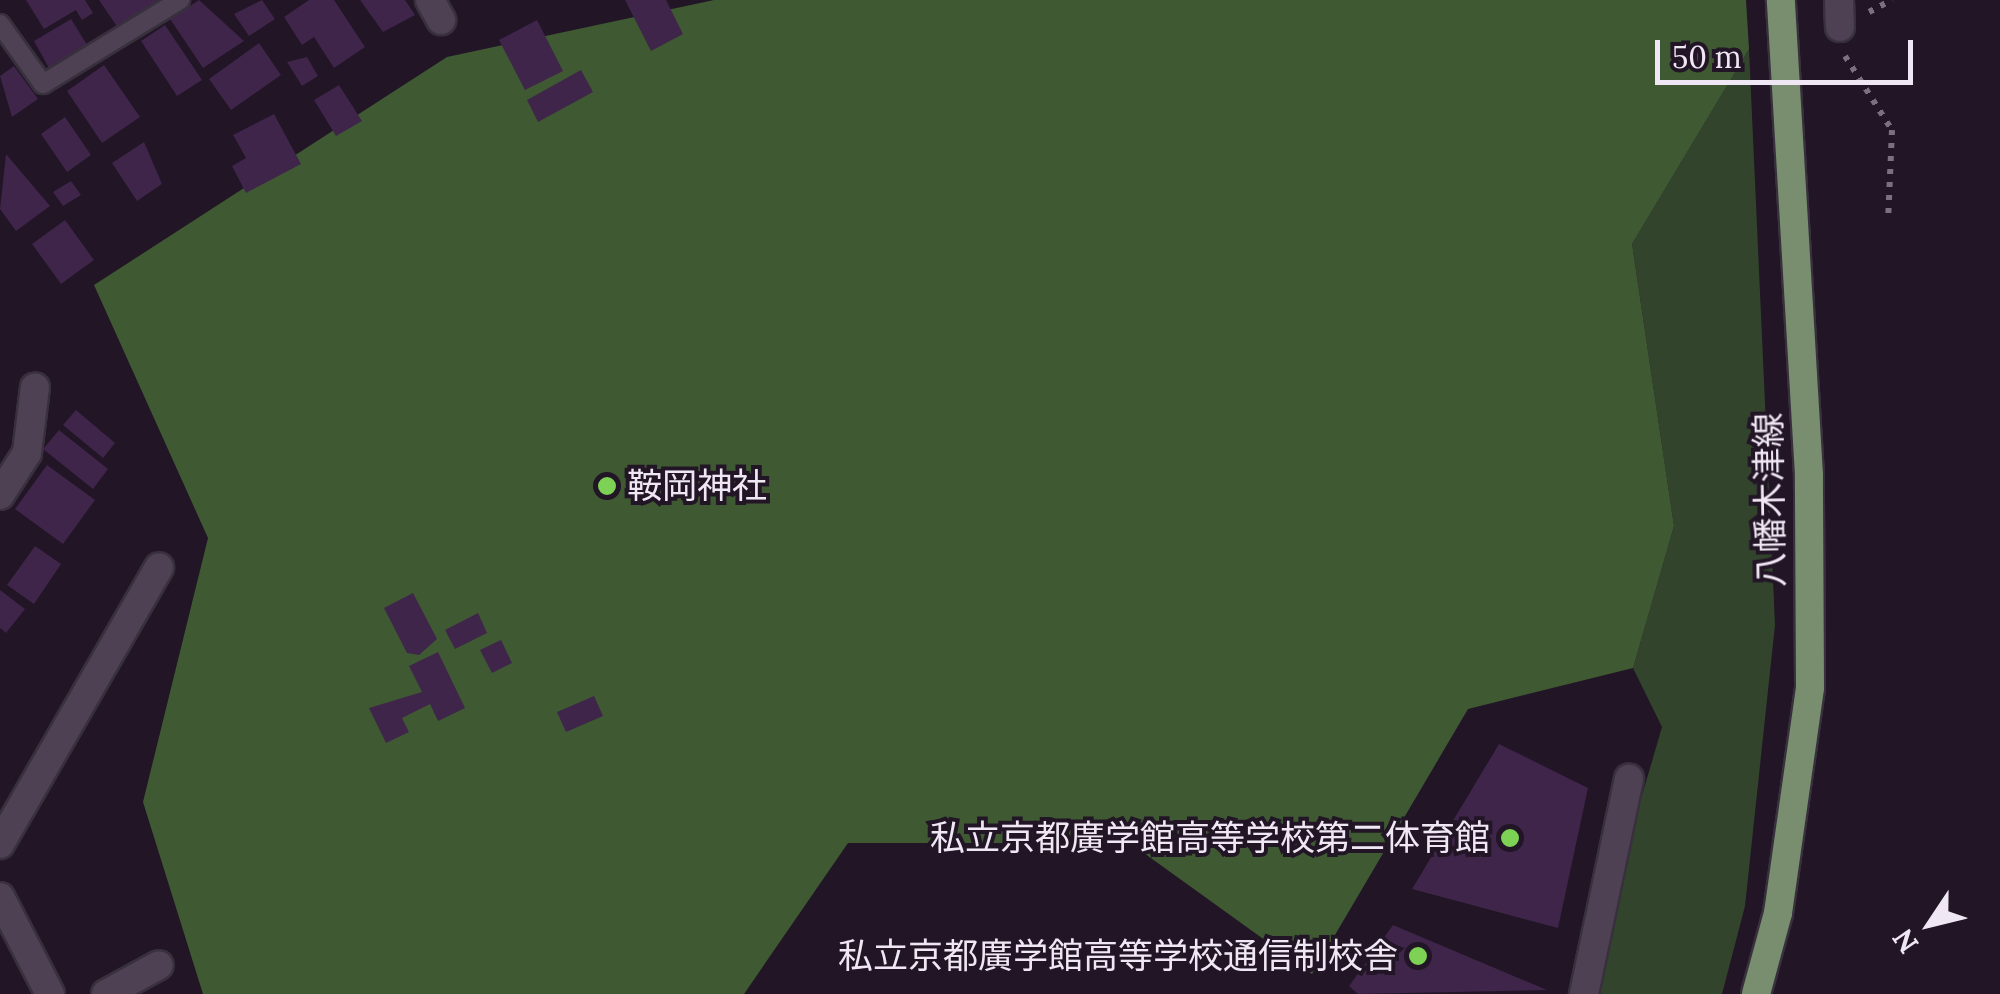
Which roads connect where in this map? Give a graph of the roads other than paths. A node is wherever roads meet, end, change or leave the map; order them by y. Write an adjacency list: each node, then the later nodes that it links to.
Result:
1 (180, 0): 3 (lane)
2 (1781, 0): 14 (main road, 八幡木津線)
3 (0, 24)
4 (35, 387): 5 (street)
5 (0, 495)
6 (159, 568): 8 (street)
7 (1630, 779): 13 (street)
8 (1, 840)
9 (0, 897): 11 (street)
10 (159, 966): 12 (street)
11 (50, 994)
12 (106, 994)
13 (1584, 994)
14 (1756, 994)

